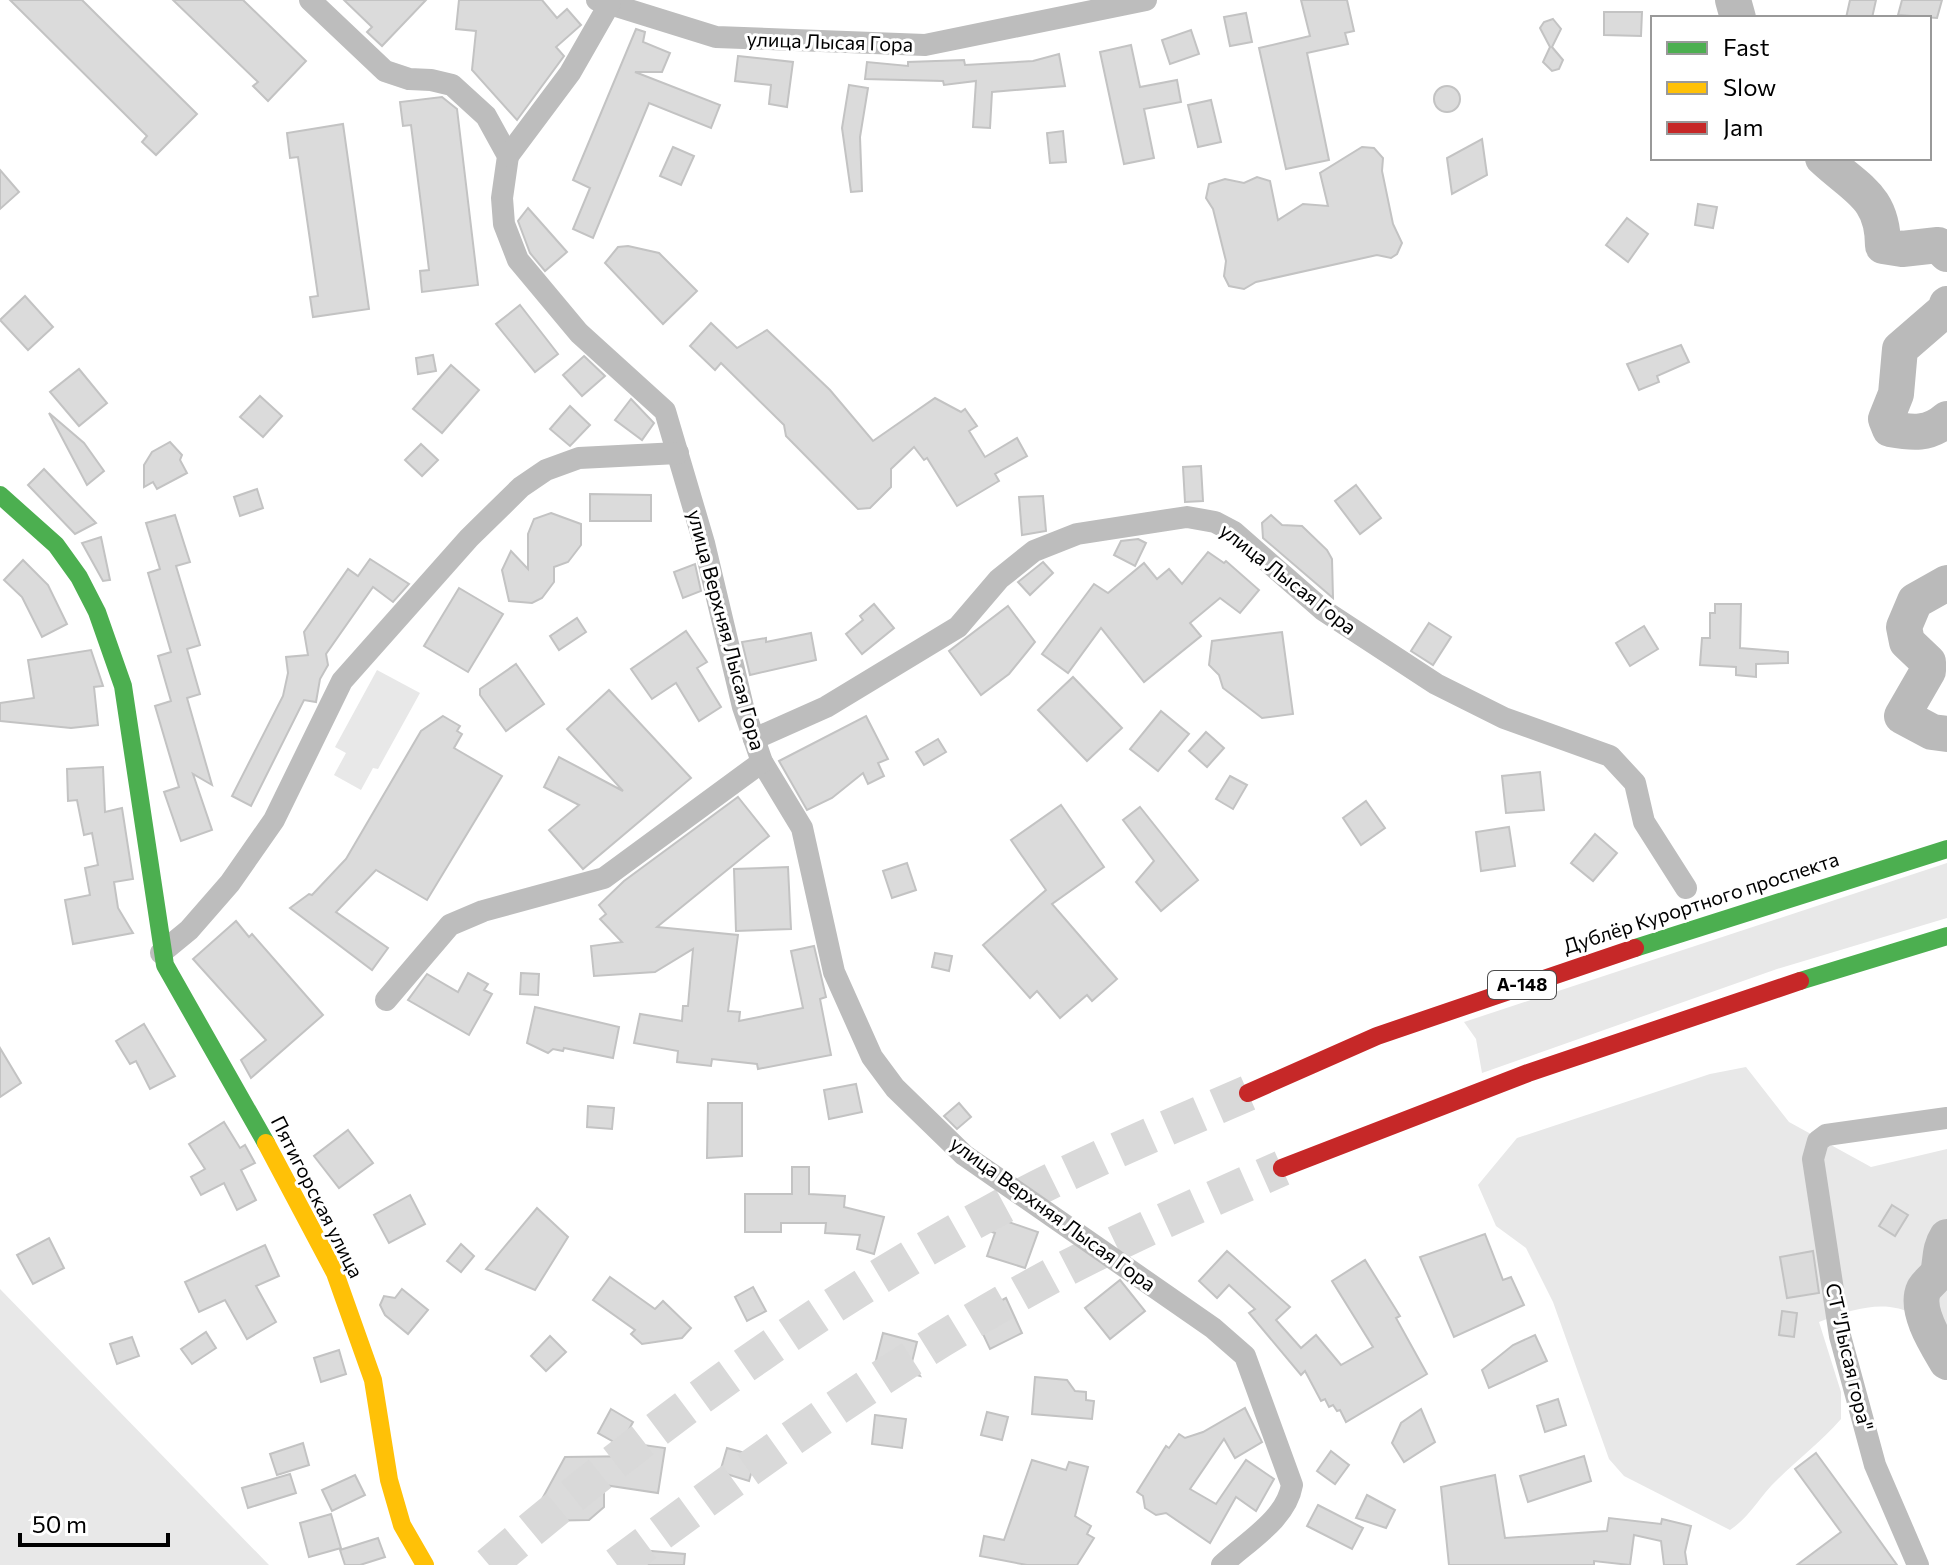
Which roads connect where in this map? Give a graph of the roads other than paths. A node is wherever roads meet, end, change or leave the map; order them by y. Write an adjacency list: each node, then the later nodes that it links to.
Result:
1 (310, 0): 4 (street)
2 (1146, 0): 3 (street, улица Лысая Гора)
3 (603, 1): 4 (street, улица Лысая Гора)
4 (508, 156): 5 (street, улица Лысая Гора)
5 (678, 453): 7 (street, улица Верхняя Лысая Гора); 12 (street)
6 (0, 495): 12 (main road)
7 (754, 739): 8 (street, улица Верхняя Лысая Гора); 10 (street, улица Лысая Гора)
8 (762, 762): 13 (street); 18 (street, улица Верхняя Лысая Гора)
9 (1947, 849): 14 (main road, Дублёр Курортного проспекта / А-148)
10 (1686, 888)
11 (1947, 936): 16 (main road)
12 (161, 953): 17 (main road, Пятигорская улица)
13 (386, 1000)
14 (1248, 1093)
15 (1947, 1118): 19 (street, СТ "Лысая гора")
16 (1282, 1168)
17 (425, 1565)
18 (1222, 1565)
19 (1918, 1565)

